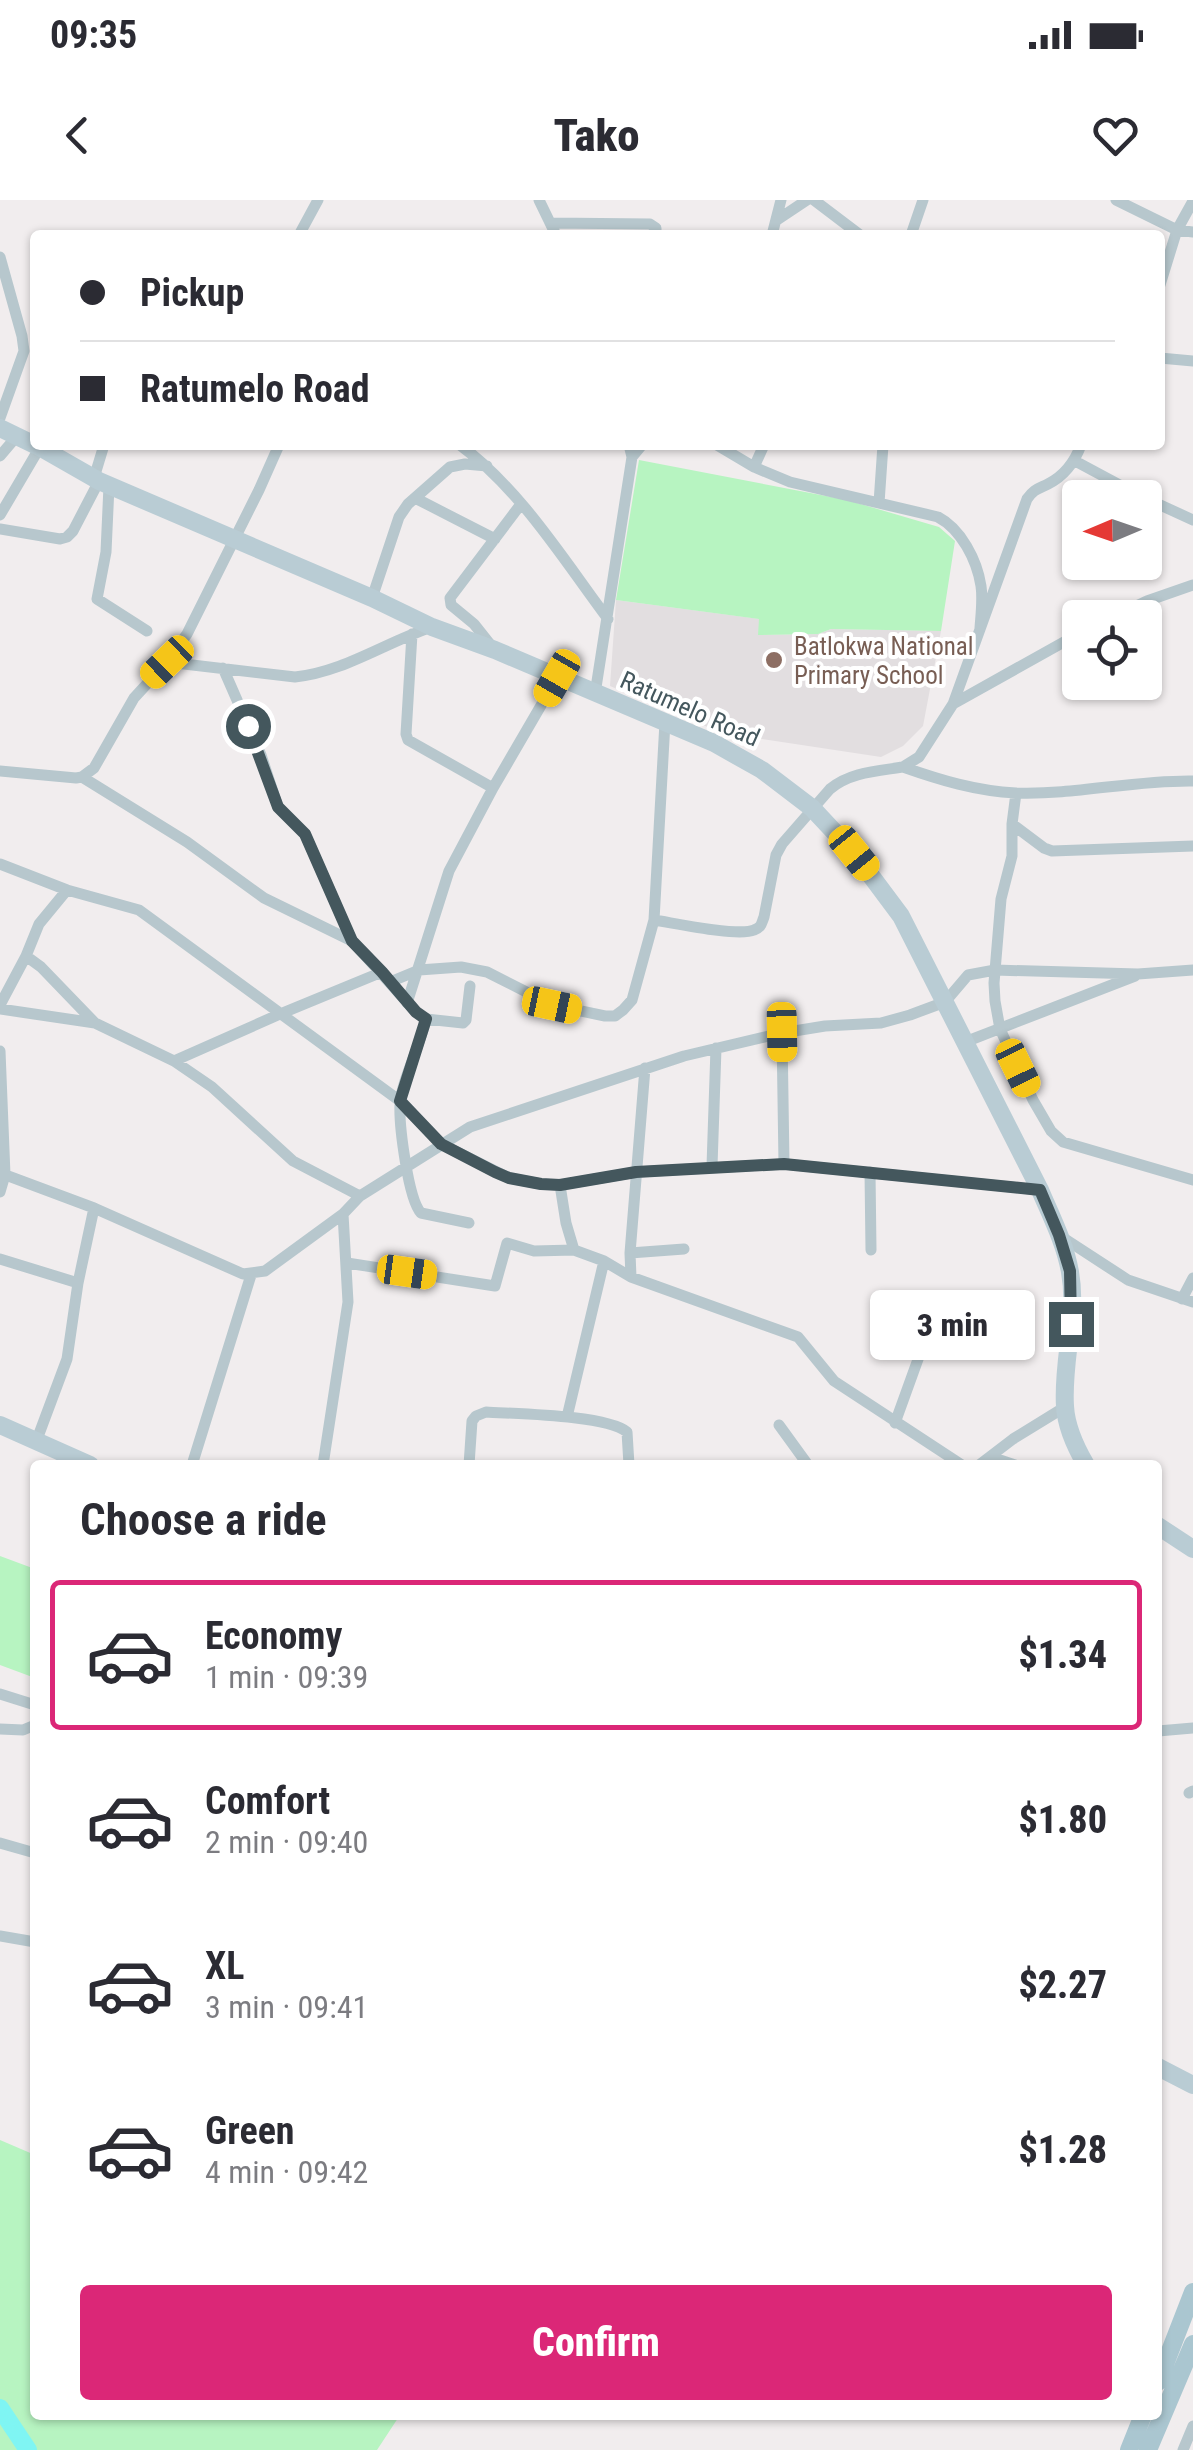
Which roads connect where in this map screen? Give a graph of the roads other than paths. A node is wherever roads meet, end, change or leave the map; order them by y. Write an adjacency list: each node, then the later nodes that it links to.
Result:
1 (318, 200): 10 (street)
2 (538, 200): 9 (street)
3 (781, 200): 8 (street)
4 (811, 200): 8 (street); 13 (street)
5 (923, 200): 14 (street)
6 (1116, 200): 15 (street)
7 (1193, 201): 15 (street)
8 (777, 220): 12 (street)
9 (554, 229): 11 (street)
10 (301, 230)
11 (656, 230)
12 (774, 230)
13 (853, 230)
14 (913, 230)
15 (1177, 230): 16 (street); 18 (street)
16 (1193, 232)
17 (0, 257): 21 (street)
18 (1165, 269)
19 (1165, 359): 20 (street)
20 (1193, 362)
21 (0, 418)
22 (8, 432): 33 (street)
23 (35, 450): 43 (street)
24 (44, 450): 38 (street, Ratumelo Road)
25 (104, 450): 38 (street)
26 (277, 450): 47 (street)
27 (466, 450): 35 (street)
28 (725, 450): 36 (street)
29 (762, 450): 36 (street)
30 (882, 450): 40 (street)
31 (1080, 450): 34 (street)
32 (630, 451): 51 (street)
33 (0, 456)
34 (1075, 460): 37 (street); 53 (street)
35 (486, 466): 39 (street); 41 (street)
36 (754, 467): 40 (street)
37 (1112, 480)
38 (101, 482): 45 (street); 47 (street, Ratumelo Road); 54 (street)
39 (415, 498): 46 (street); 49 (street)
40 (879, 503): 53 (street)
41 (521, 504): 46 (street); 51 (street)
42 (1162, 506): 44 (street)
43 (0, 515)
44 (1193, 520)
45 (0, 529)
46 (495, 539): 57 (street)
47 (234, 540): 49 (street, Ratumelo Road); 58 (street)
48 (1193, 584): 50 (street)
49 (372, 598): 52 (street, Ratumelo Road)
50 (1150, 600)
51 (608, 619): 61 (street)
52 (432, 627): 55 (street); 57 (street, Ratumelo Road)
53 (980, 628): 62 (street)
54 (147, 631)
55 (412, 634): 59 (street); 68 (street)
56 (1062, 643): 62 (street)
57 (495, 650): 60 (street, Ratumelo Road)
58 (167, 662): 59 (street); 66 (street)
59 (224, 668): 76 (street)
60 (557, 678): 61 (street, Ratumelo Road); 68 (street)
61 (595, 694): 63 (street, Ratumelo Road)
62 (953, 704): 64 (street)
63 (665, 722): 70 (street, Ratumelo Road); 75 (street)
64 (903, 766): 69 (street); 70 (street)
65 (0, 772): 66 (street)
66 (82, 777): 76 (street)
67 (1193, 781): 69 (street)
68 (493, 788): 78 (street)
69 (1016, 793): 71 (street)
70 (812, 808): 75 (street); 84 (street, Ratumelo Road)
71 (1012, 824): 72 (street); 79 (street)
72 (1193, 846)
73 (0, 864): 74 (street)
74 (67, 890): 77 (street); 87 (street)
75 (654, 920): 78 (street)
76 (352, 941): 82 (street)
77 (26, 956): 86 (street); 89 (street)
78 (419, 970): 82 (street); 85 (street)
79 (994, 970): 81 (street); 84 (street); 90 (street)
80 (1193, 970): 81 (street)
81 (1138, 974): 90 (street)
82 (386, 977): 85 (street); 87 (street)
83 (470, 986): 88 (street)
84 (945, 1002): 91 (street); 92 (street, Ratumelo Road)
85 (407, 1003): 88 (street)
86 (0, 1007): 89 (street)
87 (280, 1014): 95 (street); 97 (street)
88 (426, 1019): 97 (street)
89 (95, 1023): 95 (street)
90 (1000, 1029): 92 (street); 105 (street)
91 (782, 1032): 93 (street); 99 (street)
92 (965, 1042): 107 (street, Ratumelo Road)
93 (716, 1048): 96 (street); 101 (street)
94 (0, 1051): 104 (street)
95 (174, 1061): 109 (street)
96 (645, 1068): 98 (street); 102 (street)
97 (400, 1101): 98 (street); 100 (street)
98 (441, 1144): 100 (street); 106 (street)
99 (784, 1164): 101 (street); 103 (street)
100 (406, 1165): 109 (street); 112 (street)
101 (712, 1166): 102 (street)
102 (636, 1172): 106 (street); 117 (street)
103 (870, 1172): 107 (street); 116 (street)
104 (3, 1174): 108 (street); 110 (street)
105 (1193, 1180)
106 (560, 1185): 115 (street)
107 (1040, 1190): 113 (street, Ratumelo Road)
108 (0, 1192)
109 (360, 1196): 111 (street)
110 (94, 1208): 121 (street); 124 (street)
111 (343, 1214): 120 (street); 121 (street)
112 (469, 1223)
113 (1059, 1235): 125 (street); 127 (street, Ratumelo Road)
114 (684, 1249): 117 (street)
115 (574, 1250): 119 (street); 120 (street)
116 (871, 1250)
117 (630, 1254): 122 (street)
118 (0, 1259): 124 (street)
119 (604, 1261): 122 (street); 128 (street)
120 (347, 1264): 136 (street)
121 (250, 1275): 135 (street)
122 (632, 1277): 129 (street)
123 (1193, 1278): 125 (street)
124 (78, 1283): 132 (street)
125 (1187, 1300)
126 (934, 1314): 129 (street)
127 (1064, 1407): 133 (street); 143 (street, Ratumelo Road)
128 (567, 1417): 137 (street); 138 (street)
129 (896, 1423): 140 (street)
130 (0, 1425): 132 (street)
131 (778, 1425): 139 (street)
132 (36, 1442): 134 (street)
133 (991, 1456): 141 (street); 142 (street)
134 (78, 1460)
135 (194, 1460)
136 (324, 1460)
137 (470, 1460)
138 (629, 1460)
139 (804, 1460)
140 (954, 1460)
141 (986, 1460)
142 (1002, 1460)
143 (1083, 1460)
144 (1162, 1529): 145 (street)
145 (1193, 1548)
146 (0, 1694): 147 (street)
147 (30, 1703)
148 (30, 1726): 150 (street)
149 (1193, 1728): 151 (street)
150 (0, 1729)
151 (1162, 1731)
152 (0, 1843): 153 (street)
153 (30, 1852)
154 (0, 1936): 155 (street)
155 (30, 1941)
156 (1162, 2069): 157 (street)
157 (1193, 2085)
158 (1193, 2292): 160 (main road)
159 (1193, 2344): 161 (main road)
160 (1162, 2372)
161 (1162, 2417)
162 (1142, 2420): 165 (main road)
163 (1161, 2420): 166 (main road)
164 (1193, 2426): 167 (street)
165 (1128, 2450)
166 (1148, 2450)
167 (1183, 2450)

